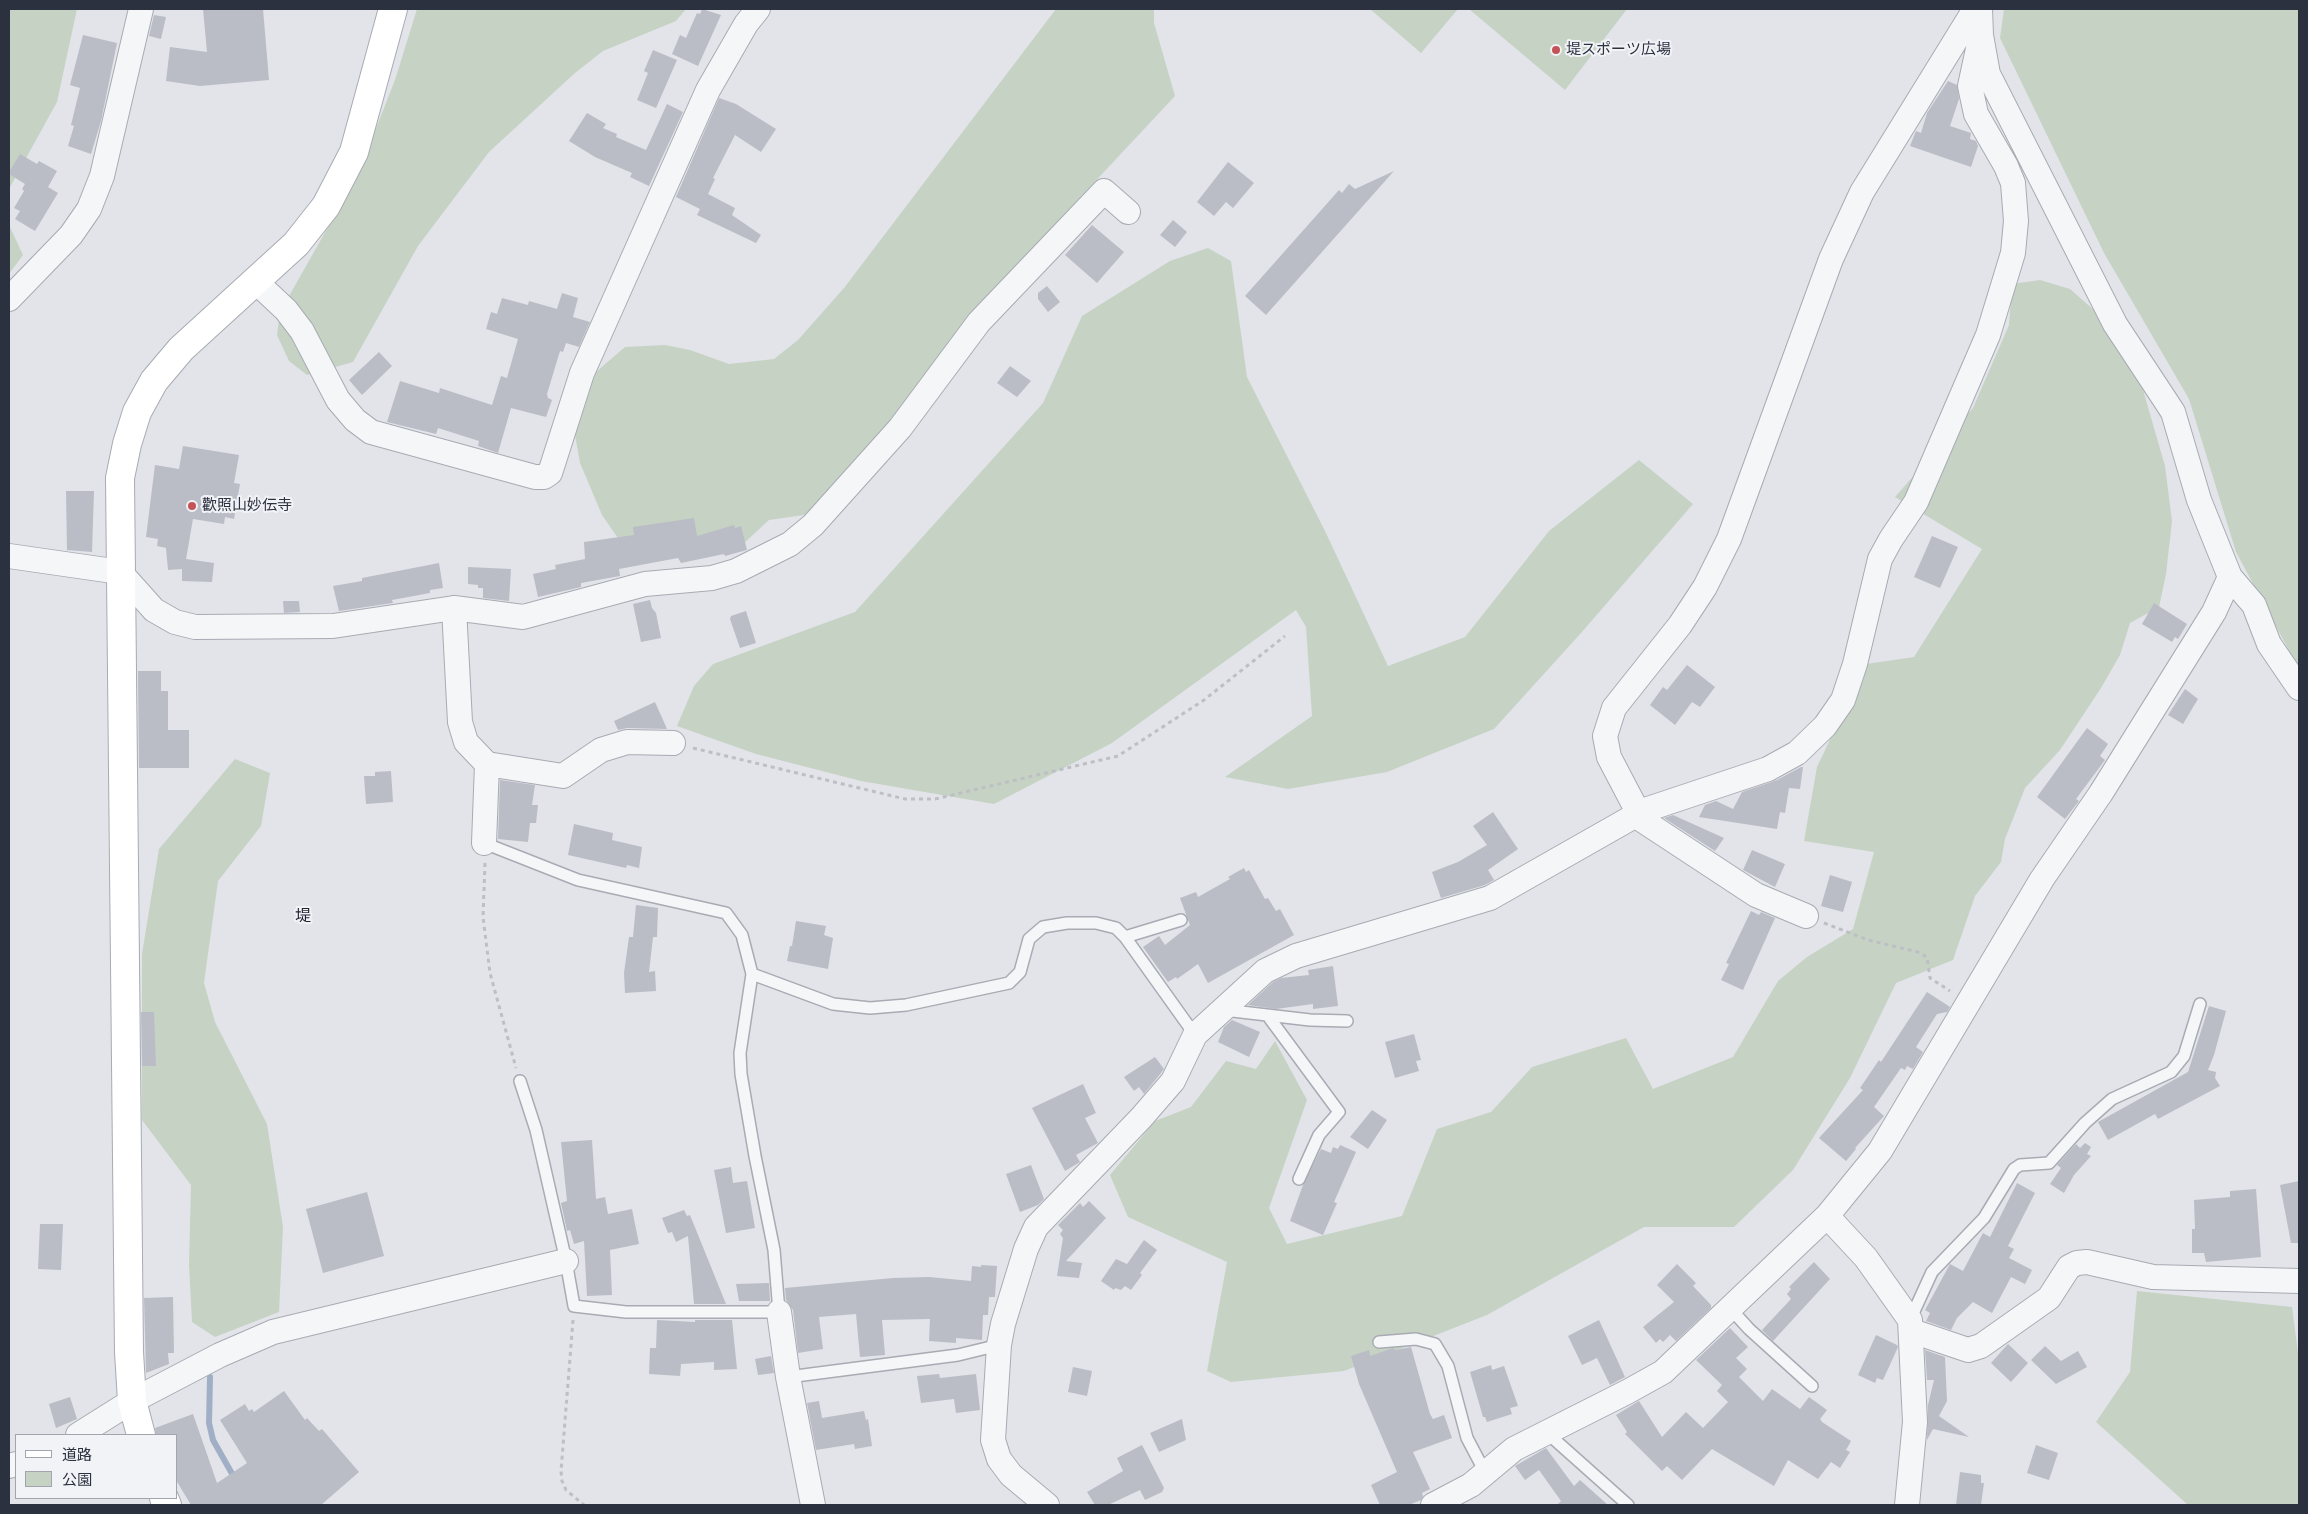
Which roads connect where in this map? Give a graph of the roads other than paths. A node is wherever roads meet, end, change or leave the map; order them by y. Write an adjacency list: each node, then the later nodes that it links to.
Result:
1 (141, 9): 9 (street)
2 (393, 9): 8 (street)
3 (758, 9): 8 (street)
4 (1975, 9): 17 (street)
5 (1980, 9): 6 (street)
6 (1981, 35): 12 (street); 17 (street)
7 (1128, 212): 13 (street)
8 (255, 281): 11 (street)
9 (9, 298)
10 (9, 556): 11 (street)
11 (120, 572): 13 (street); 40 (street)
12 (2230, 577): 14 (street); 30 (street)
13 (454, 608): 16 (street)
14 (2299, 688)
15 (673, 743): 16 (street)
16 (487, 764): 18 (street)
17 (1637, 814): 19 (street); 24 (street)
18 (484, 843): 22 (lane)
19 (1806, 916)
20 (1181, 920): 21 (lane)
21 (1125, 937): 22 (lane); 27 (lane)
22 (752, 974): 34 (lane)
23 (2200, 1004): 35 (lane)
24 (1224, 1010): 25 (lane); 27 (street)
25 (1268, 1016): 26 (lane); 29 (lane)
26 (1347, 1021)
27 (1195, 1035): 37 (street)
28 (520, 1081): 31 (lane)
29 (1299, 1179)
30 (1827, 1216): 33 (street); 35 (street)
31 (566, 1261): 34 (lane); 40 (street)
32 (2299, 1281): 35 (street)
33 (1729, 1307): 39 (lane); 41 (street)
34 (779, 1312): 38 (street)
35 (1911, 1326): 49 (street)
36 (1379, 1342): 44 (lane)
37 (999, 1346): 38 (lane); 47 (street)
38 (788, 1377): 46 (street)
39 (1812, 1386)
40 (132, 1401): 42 (street); 43 (street)
41 (1546, 1432): 44 (street); 45 (lane)
42 (80, 1434)
43 (141, 1434)
44 (1486, 1474): 48 (street)
45 (1624, 1504)
46 (813, 1505)
47 (1047, 1505)
48 (1434, 1505)
49 (1907, 1505)

